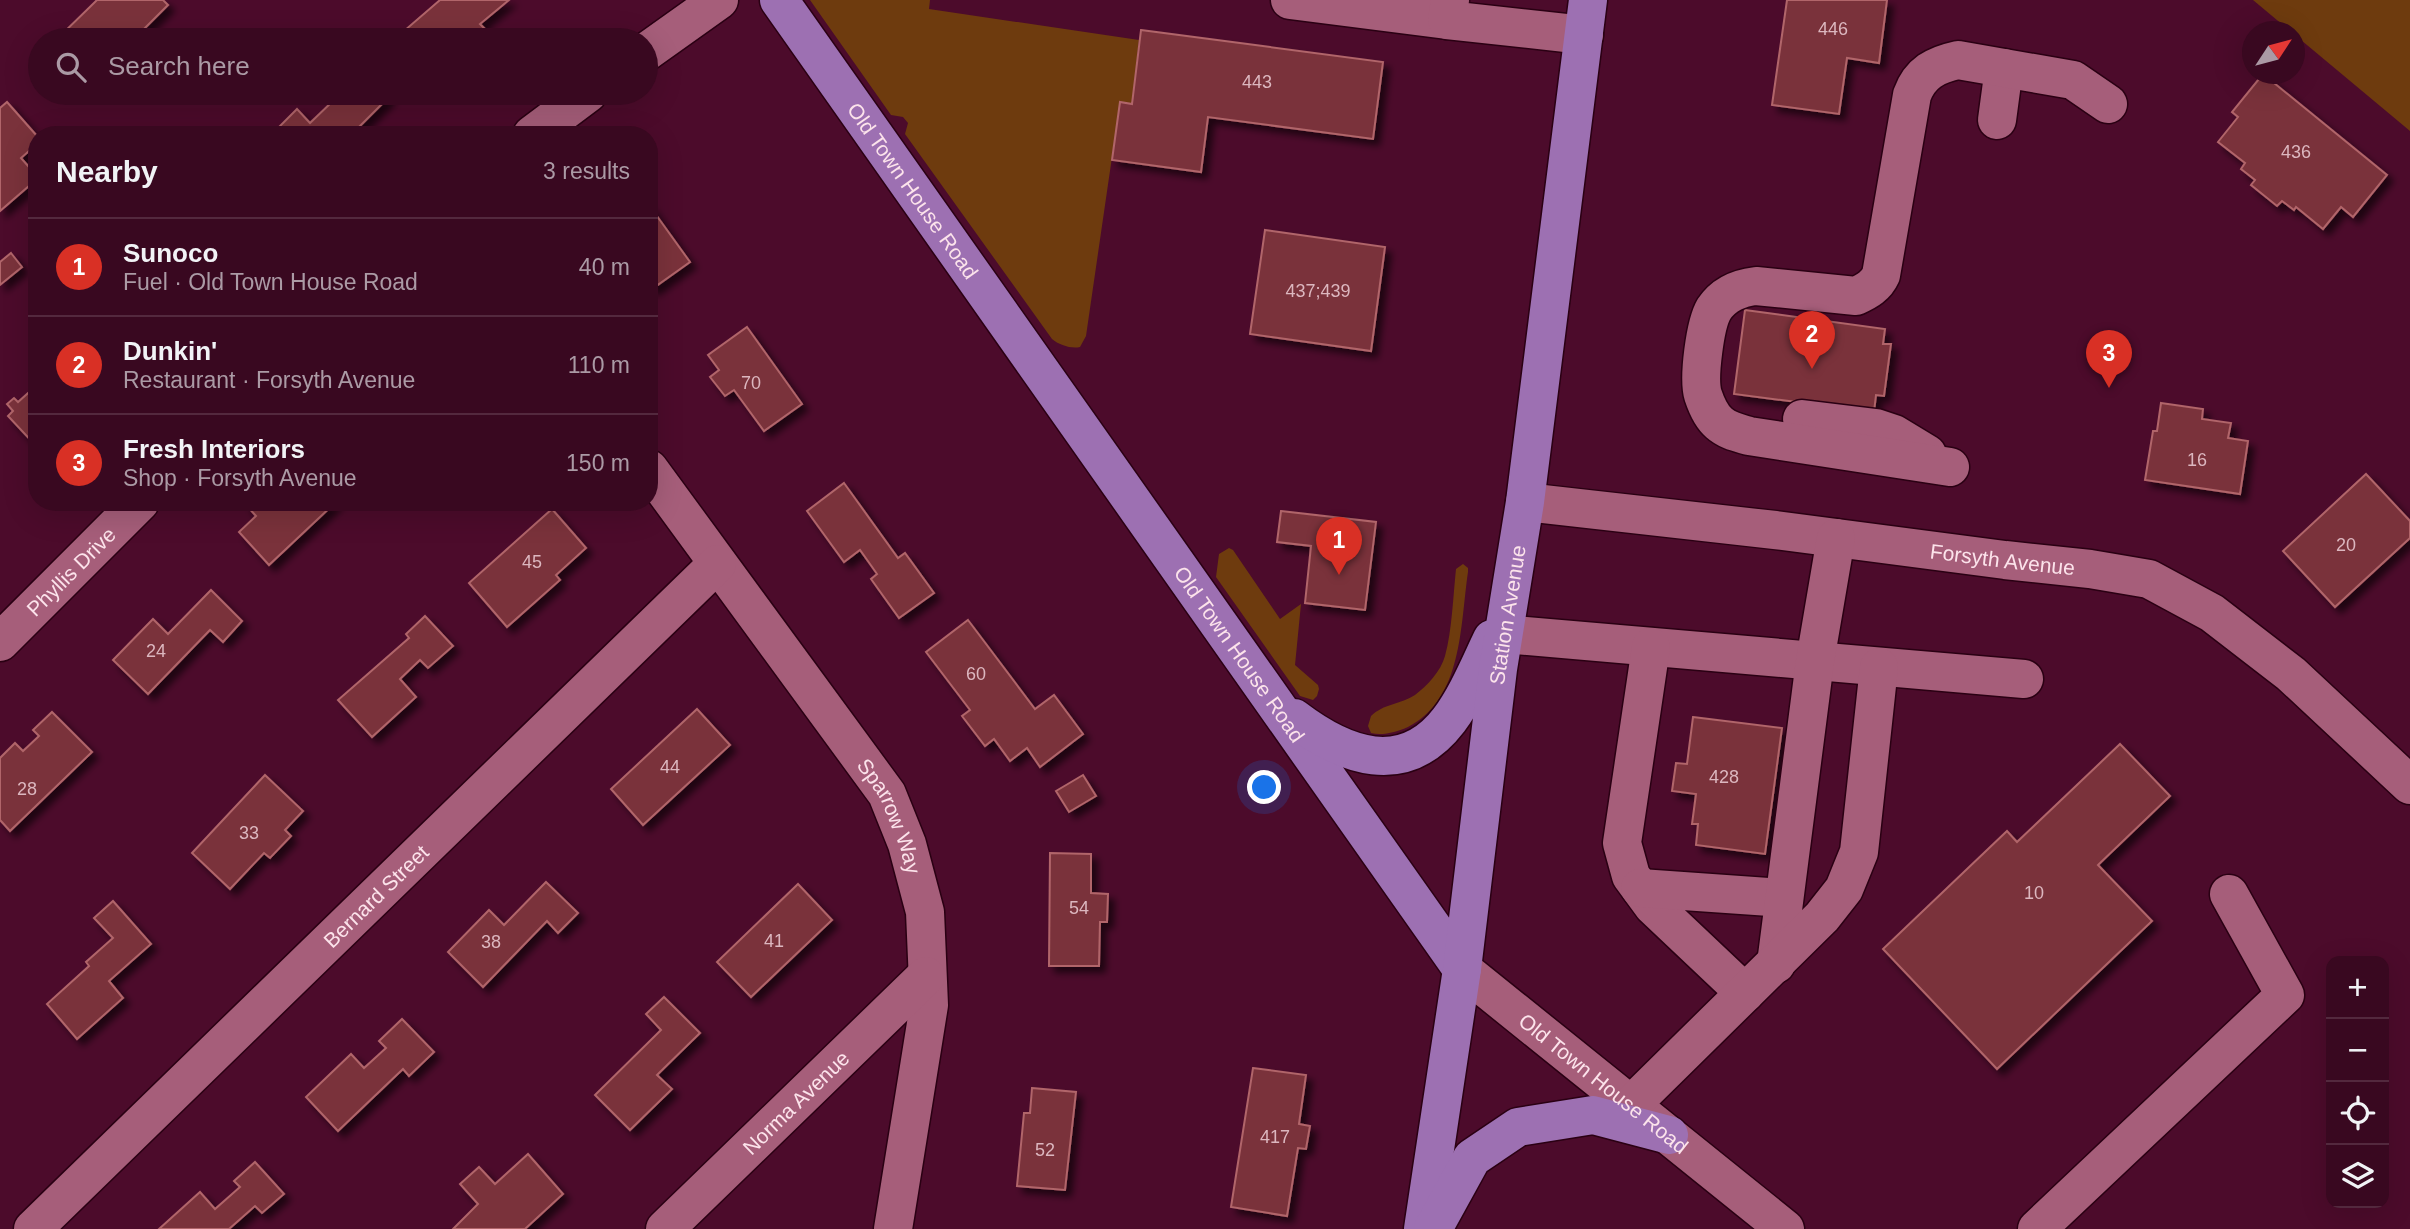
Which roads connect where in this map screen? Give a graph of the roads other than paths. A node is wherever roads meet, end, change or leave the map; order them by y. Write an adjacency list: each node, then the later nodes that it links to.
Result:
1 (719, 0): 6 (street)
2 (779, 0): 24 (main road, Old Town House Road)
3 (1290, 0): 4 (street)
4 (1448, 10): 5 (street)
5 (1586, 17): 14 (main road, Station Avenue)
6 (658, 43)
7 (2004, 68): 8 (street); 10 (street); 12 (street)
8 (2108, 104)
9 (572, 105): 11 (street)
10 (1997, 120)
11 (544, 126)
12 (1950, 467)
13 (658, 482): 17 (street, Sparrow Way)
14 (1525, 502): 16 (street, Forsyth Avenue); 18 (main road, Station Avenue)
15 (132, 511): 19 (street, Phyllis Drive)
16 (1836, 537): 21 (street); 25 (street, Forsyth Avenue)
17 (717, 564): 31 (street, Sparrow Way); 35 (street, Bernard Street)
18 (1506, 620): 20 (street); 24 (main road); 30 (main road, Station Avenue)
19 (0, 642)
20 (1651, 647): 21 (street); 26 (street)
21 (1815, 661): 22 (street); 28 (street)
22 (1879, 667): 23 (street); 29 (street)
23 (2024, 679)
24 (1272, 701): 30 (main road, Old Town House Road)
25 (2410, 785)
26 (1640, 888): 28 (street); 32 (street)
27 (2229, 894): 41 (street)
28 (1784, 898): 29 (street)
29 (1776, 964): 32 (street)
30 (1462, 969): 33 (street, Old Town House Road); 38 (main road, Station Avenue)
31 (926, 976): 36 (street, Norma Avenue); 37 (street, Sparrow Way)
32 (1745, 993): 33 (street)
33 (1632, 1104): 34 (street, Old Town House Road)
34 (1670, 1135): 39 (main road); 40 (street, Old Town House Road)
35 (33, 1229)
36 (665, 1229)
37 (893, 1229)
38 (1423, 1229)
39 (1433, 1229)
40 (1785, 1229)
41 (2037, 1229)

